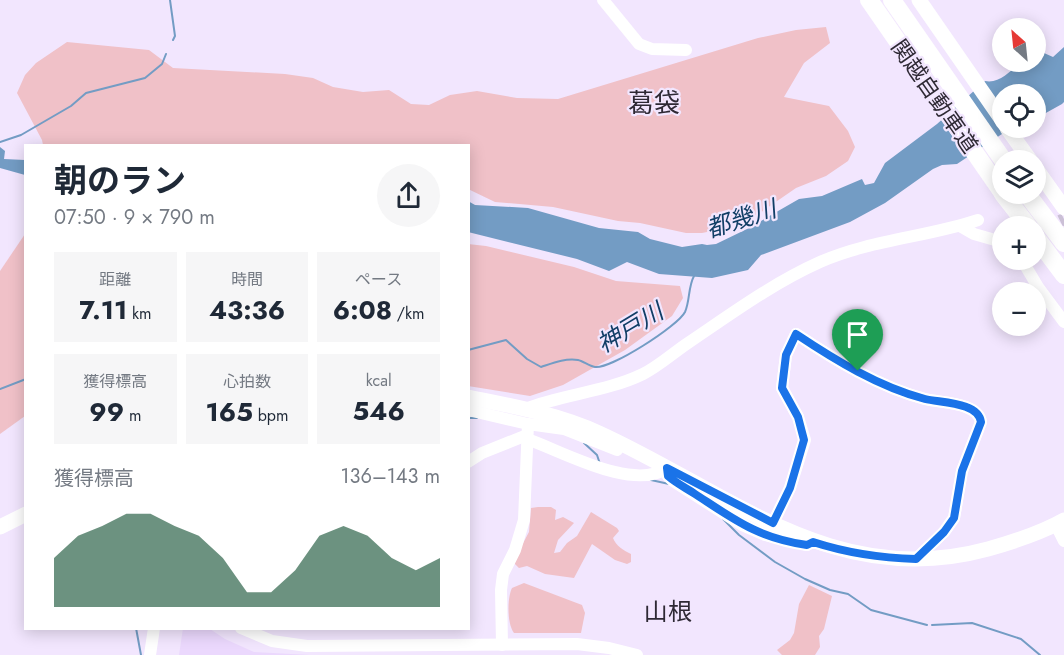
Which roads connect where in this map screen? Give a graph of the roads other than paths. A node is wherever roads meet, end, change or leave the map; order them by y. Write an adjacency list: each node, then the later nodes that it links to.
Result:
1 (603, 0): 5 (street)
2 (869, 0): 8 (highway, 関越自動車道)
3 (892, 0): 7 (highway, 関越自動車道)
4 (919, 0): 6 (main road)
5 (686, 50)
6 (992, 106)
7 (996, 150)
8 (992, 177)
9 (1046, 183): 12 (main road)
10 (1011, 204): 13 (highway, 関越自動車道)
11 (1035, 204): 17 (highway)
12 (1064, 207)
13 (1020, 216)
14 (978, 220): 15 (street)
15 (960, 226): 16 (street); 24 (street)
16 (992, 239)
17 (1064, 243)
18 (1046, 250): 20 (highway)
19 (1028, 270): 21 (street)
20 (1064, 274)
21 (1064, 322)
22 (470, 398): 24 (main road)
23 (470, 411): 24 (street)
24 (527, 427): 25 (street); 26 (main road); 26 (street); 36 (street)
25 (470, 461)
26 (662, 465): 29 (main road); 32 (street)
27 (24, 515): 30 (main road)
28 (1060, 522): 31 (street); 33 (main road)
29 (773, 523): 32 (main road); 33 (street)
30 (0, 527)
31 (1064, 541)
32 (813, 542): 33 (main road)
33 (916, 559)
34 (154, 630): 38 (street)
35 (246, 630): 37 (street)
36 (502, 645): 37 (street); 39 (street)
37 (381, 651)
38 (150, 655)
39 (637, 655)

